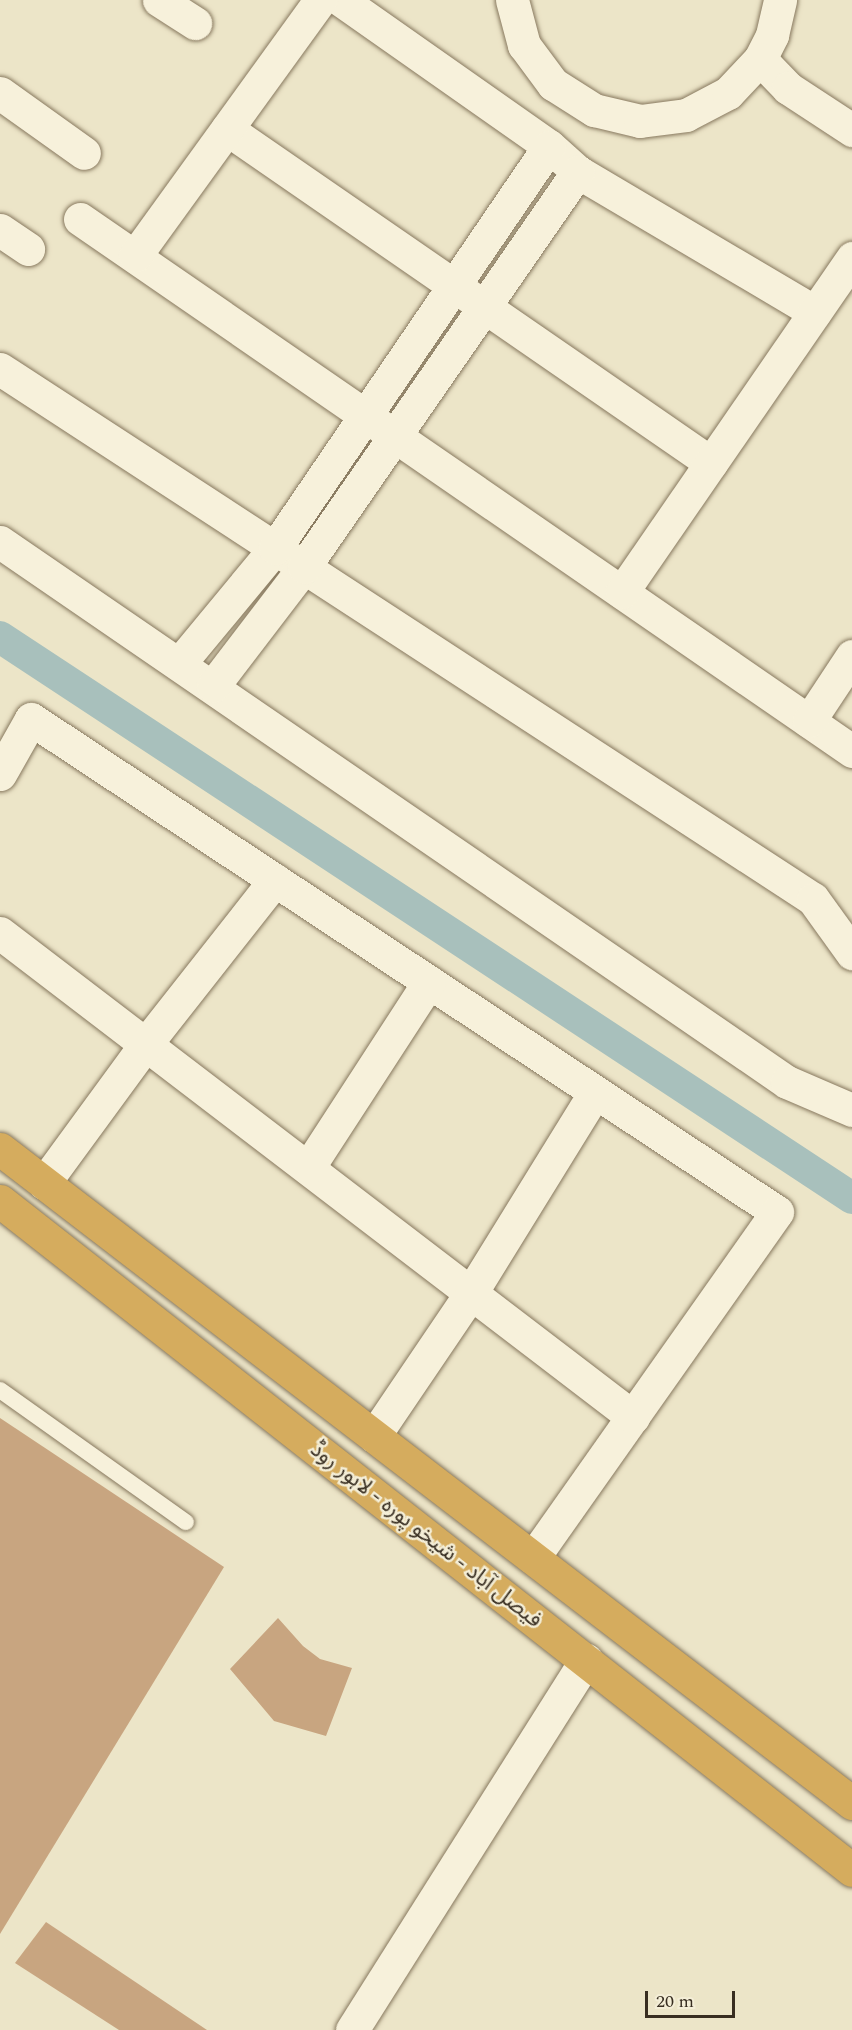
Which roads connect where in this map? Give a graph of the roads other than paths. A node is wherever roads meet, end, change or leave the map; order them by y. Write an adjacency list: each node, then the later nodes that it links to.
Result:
1 (159, 0): 6 (street)
2 (320, 0): 9 (street)
3 (341, 0): 11 (street)
4 (512, 0): 7 (street)
5 (780, 0): 7 (street)
6 (195, 23)
7 (760, 59): 10 (street)
8 (0, 93): 12 (street)
9 (227, 129): 17 (street); 19 (street)
10 (852, 130)
11 (549, 146): 13 (street); 19 (street)
12 (84, 153)
13 (578, 172): 20 (street); 21 (street)
14 (80, 219): 17 (street)
15 (0, 230): 16 (street)
16 (28, 249)
17 (135, 256): 23 (street)
18 (852, 258): 21 (street)
19 (456, 287): 20 (street); 23 (street)
20 (483, 306): 24 (street); 25 (street)
21 (815, 312): 25 (street)
22 (0, 369): 27 (street)
23 (367, 416): 24 (street); 27 (street)
24 (395, 436): 28 (street); 29 (street)
25 (711, 462): 29 (street)
26 (0, 542): 31 (street)
27 (275, 548): 28 (street); 31 (street)
28 (304, 567): 32 (street); 38 (street)
29 (622, 592): 33 (street)
30 (852, 656): 33 (street)
31 (178, 664): 32 (street)
32 (213, 686): 42 (street)
33 (809, 721): 34 (street)
34 (852, 751)
35 (0, 774): 36 (street)
36 (275, 880): 39 (street); 40 (street)
37 (0, 933): 40 (street)
38 (852, 953)
39 (429, 982): 41 (street); 44 (street)
40 (145, 1045): 44 (street); 45 (street)
41 (595, 1092): 47 (street); 49 (street)
42 (852, 1110)
43 (0, 1149): 45 (highway, فیصل آباد - شیخو پورہ - لاہور روڈ)
44 (308, 1168): 47 (street)
45 (44, 1183): 50 (highway, فیصل آباد - شیخو پورہ - لاہور روڈ)
46 (0, 1201): 53 (highway, فیصل آباد - شیخو پورہ - لاہور روڈ)
47 (471, 1293): 49 (street); 50 (street)
48 (0, 1390): 51 (lane)
49 (633, 1417): 52 (street)
50 (374, 1436): 52 (highway, فیصل آباد - شیخو پورہ - لاہور روڈ)
51 (186, 1522)
52 (533, 1558): 54 (highway, فیصل آباد - شیخو پورہ - لاہور روڈ)
53 (586, 1660): 55 (highway, فیصل آباد - شیخو پورہ - لاہور روڈ); 56 (street)
54 (852, 1803)
55 (852, 1870)
56 (352, 2030)

